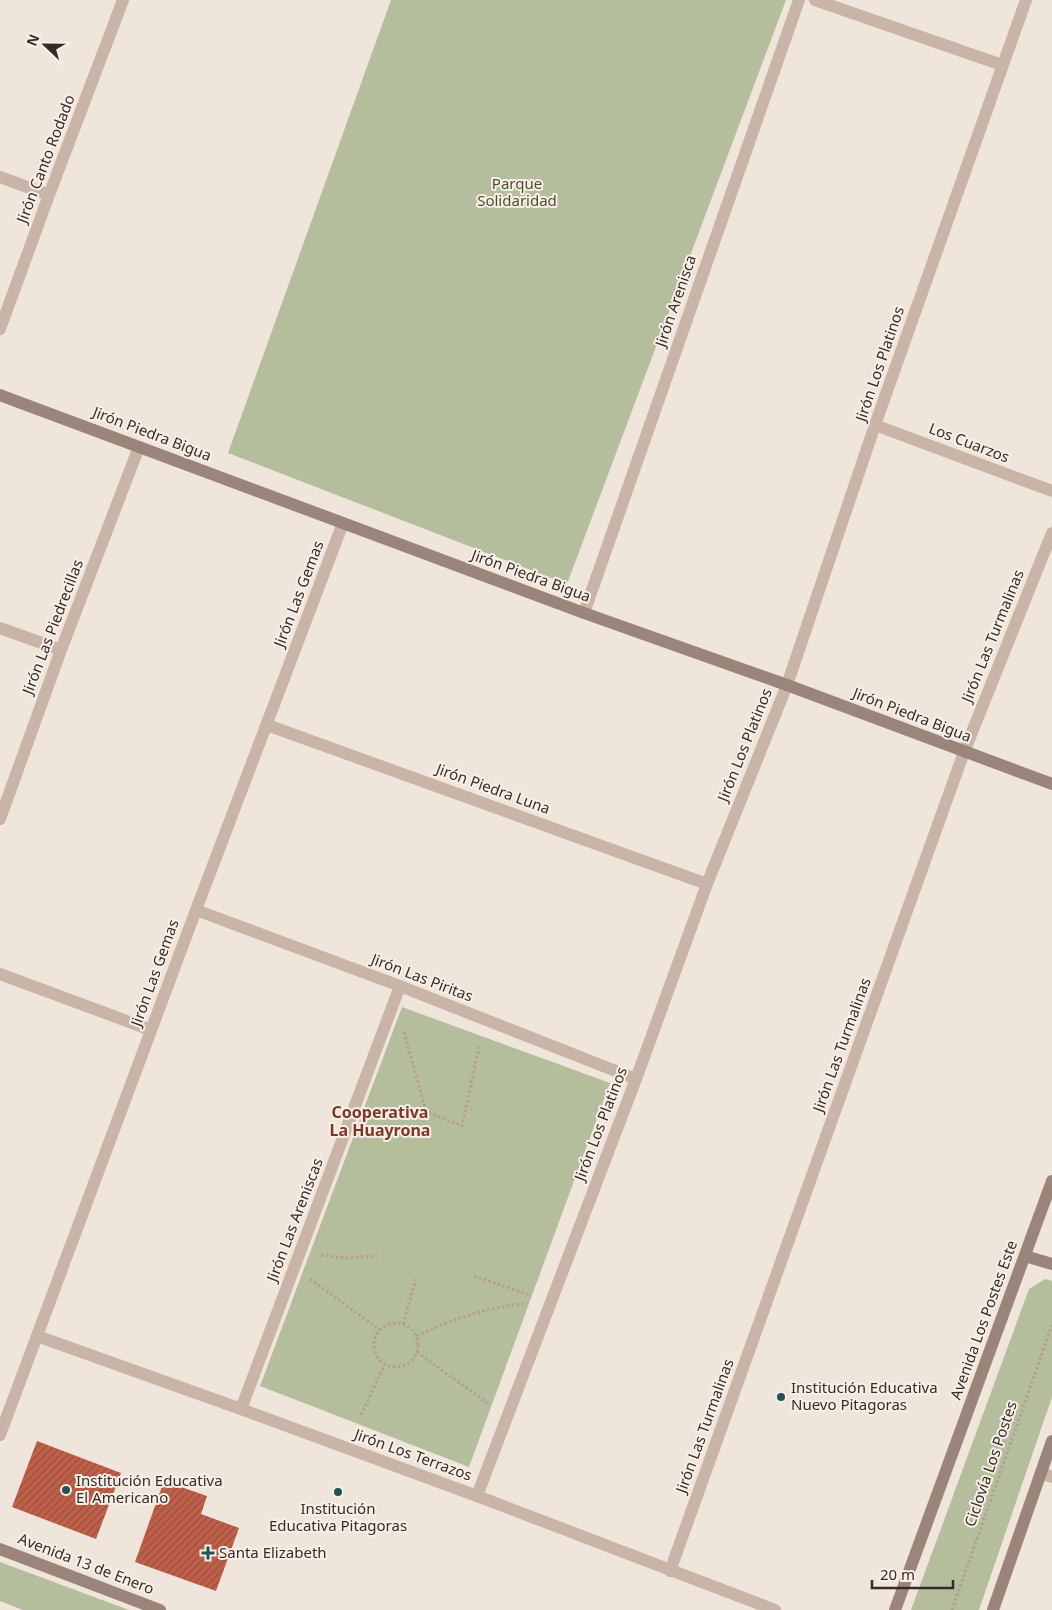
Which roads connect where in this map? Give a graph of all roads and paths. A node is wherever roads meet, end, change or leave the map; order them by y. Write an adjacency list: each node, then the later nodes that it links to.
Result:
1 (123, 0): 7 (street, Jirón Canto Rodado)
2 (799, 0): 15 (street, Jirón Arenisca)
3 (815, 0): 5 (street)
4 (1026, 0): 5 (street, Jirón Los Platinos)
5 (1002, 66): 10 (street, Jirón Los Platinos)
6 (0, 177): 7 (street)
7 (49, 194): 8 (street, Jirón Canto Rodado)
8 (0, 329)
9 (0, 395): 11 (street, Jirón Piedra Bigua)
10 (875, 425): 12 (street, Los Cuarzos); 18 (street, Jirón Los Platinos)
11 (139, 447): 13 (street, Jirón Piedra Bigua); 17 (street, Jirón Las Piedrecillas)
12 (1052, 491)
13 (344, 523): 15 (street, Jirón Piedra Bigua); 19 (street, Jirón Las Gemas)
14 (1052, 533): 20 (street, Jirón Las Turmalinas)
15 (584, 613): 18 (street, Jirón Piedra Bigua)
16 (0, 628): 17 (street)
17 (62, 650): 22 (street, Jirón Las Piedrecillas)
18 (787, 685): 20 (street, Jirón Piedra Bigua); 23 (street, Jirón Los Platinos)
19 (267, 725): 23 (street, Jirón Piedra Luna); 24 (street, Jirón Las Gemas)
20 (964, 752): 21 (street, Jirón Piedra Bigua); 56 (street, Jirón Las Turmalinas)
21 (1052, 784)
22 (0, 819)
23 (708, 884): 30 (street, Jirón Los Platinos)
24 (196, 910): 26 (street, Jirón Las Piritas); 28 (street, Jirón Las Gemas)
25 (0, 974): 28 (street)
26 (400, 986): 30 (street, Jirón Las Piritas); 49 (street, Jirón Las Areniscas)
27 (403, 1029): 29 (path)
28 (151, 1030): 44 (street, Jirón Las Gemas)
29 (479, 1048)
30 (636, 1078): 54 (street, Jirón Los Platinos)
31 (1052, 1181): 34 (street, Avenida Los Postes Este)
32 (314, 1254): 33 (path)
33 (378, 1256)
34 (1025, 1256): 35 (street); 59 (street, Avenida Los Postes Este)
35 (1052, 1264)
36 (305, 1276): 43 (path)
37 (474, 1276): 39 (path)
38 (416, 1279): 41 (path)
39 (530, 1294)
40 (527, 1303): 45 (path)
41 (404, 1324): 43 (path); 45 (path)
42 (1052, 1324): 60 (path, Ciclovía Los Postes)
43 (380, 1330): 47 (path)
44 (37, 1336): 49 (street, Jirón Los Terrazos); 51 (street, Jirón Las Gemas)
45 (417, 1336): 46 (path)
46 (417, 1352): 47 (path); 48 (path)
47 (385, 1364): 50 (path)
48 (490, 1405)
49 (241, 1409): 54 (street, Jirón Los Terrazos)
50 (361, 1415)
51 (0, 1435)
52 (1052, 1440): 53 (street)
53 (1046, 1475): 61 (street)
54 (477, 1496): 56 (street, Jirón Los Terrazos)
55 (0, 1549): 57 (street, Avenida 13 de Enero)
56 (670, 1571): 58 (street, Jirón Los Terrazos)
57 (160, 1610)
58 (775, 1610)
59 (895, 1610)
60 (952, 1610)
61 (993, 1610)

